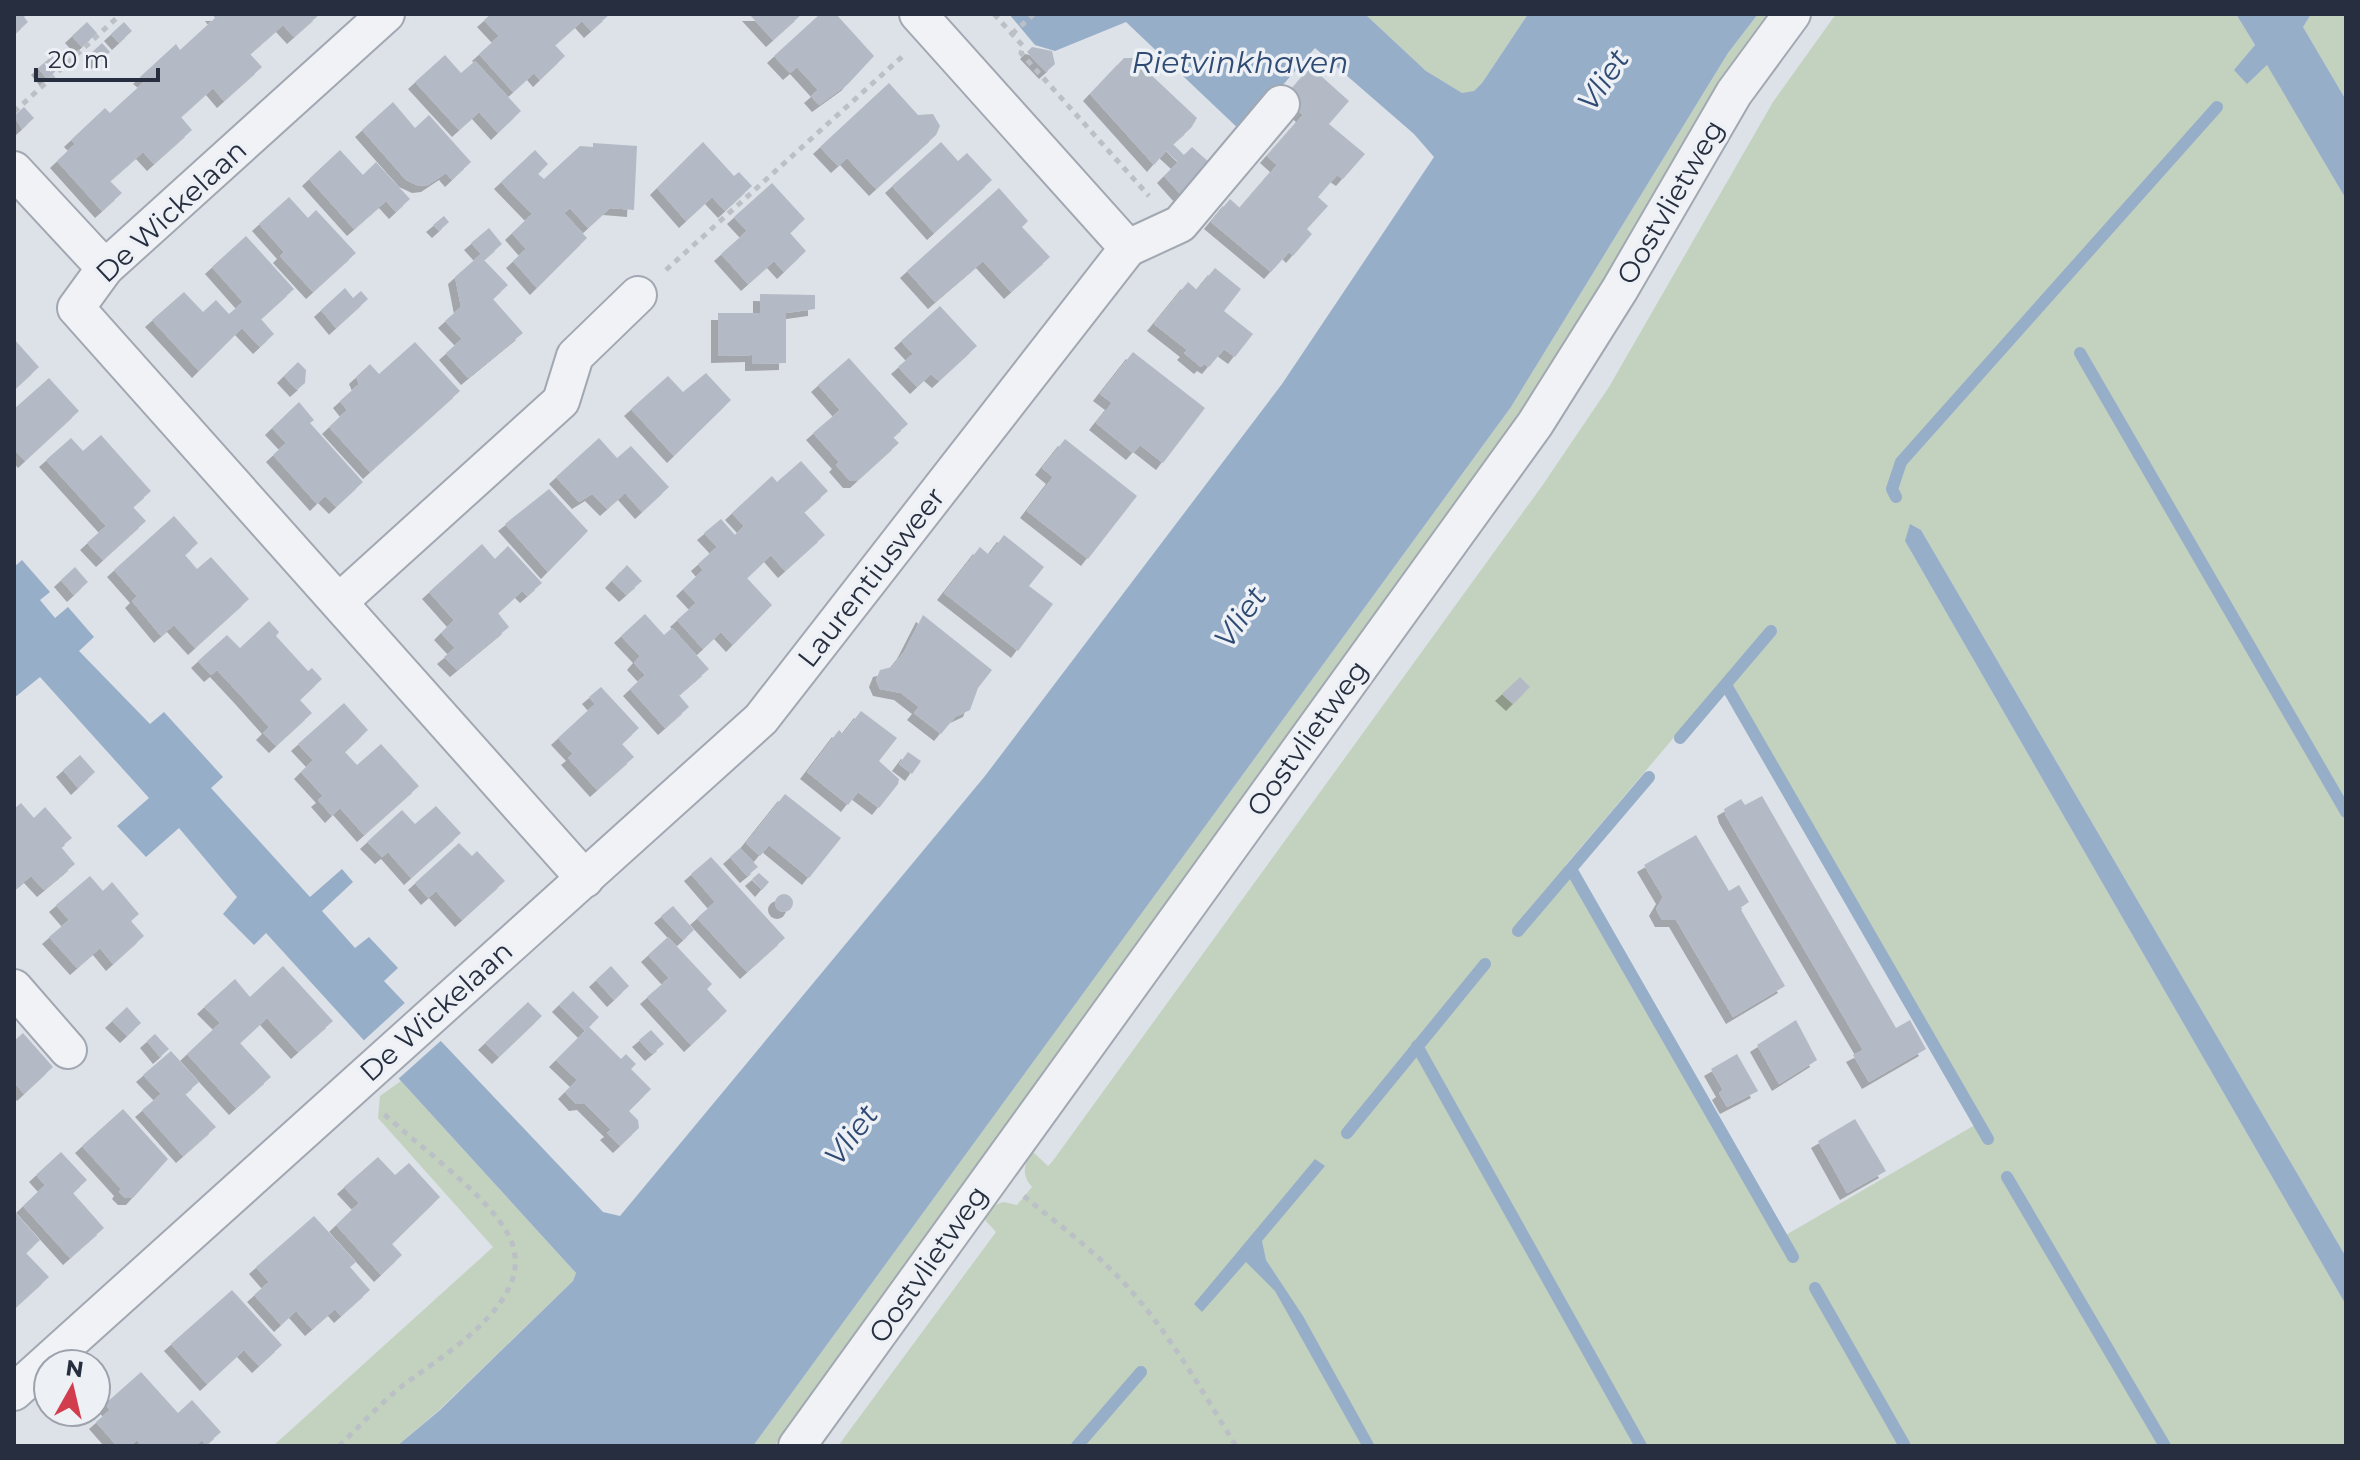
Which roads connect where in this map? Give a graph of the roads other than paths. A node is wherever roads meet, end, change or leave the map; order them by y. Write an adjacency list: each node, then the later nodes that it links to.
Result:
1 (386, 14): 7 (street, De Wickelaan)
2 (1792, 14): 14 (street, Oostvlietweg)
3 (925, 22): 6 (street)
4 (1281, 104): 6 (street, Laurentiusweer)
5 (14, 170): 7 (street)
6 (1128, 248): 10 (street, Laurentiusweer)
7 (105, 268): 9 (street, De Wickelaan)
8 (638, 295): 9 (street)
9 (339, 602): 10 (street, De Wickelaan)
10 (585, 879): 13 (street, De Wickelaan)
11 (14, 988): 12 (street)
12 (68, 1050)
13 (14, 1392)
14 (797, 1446)

